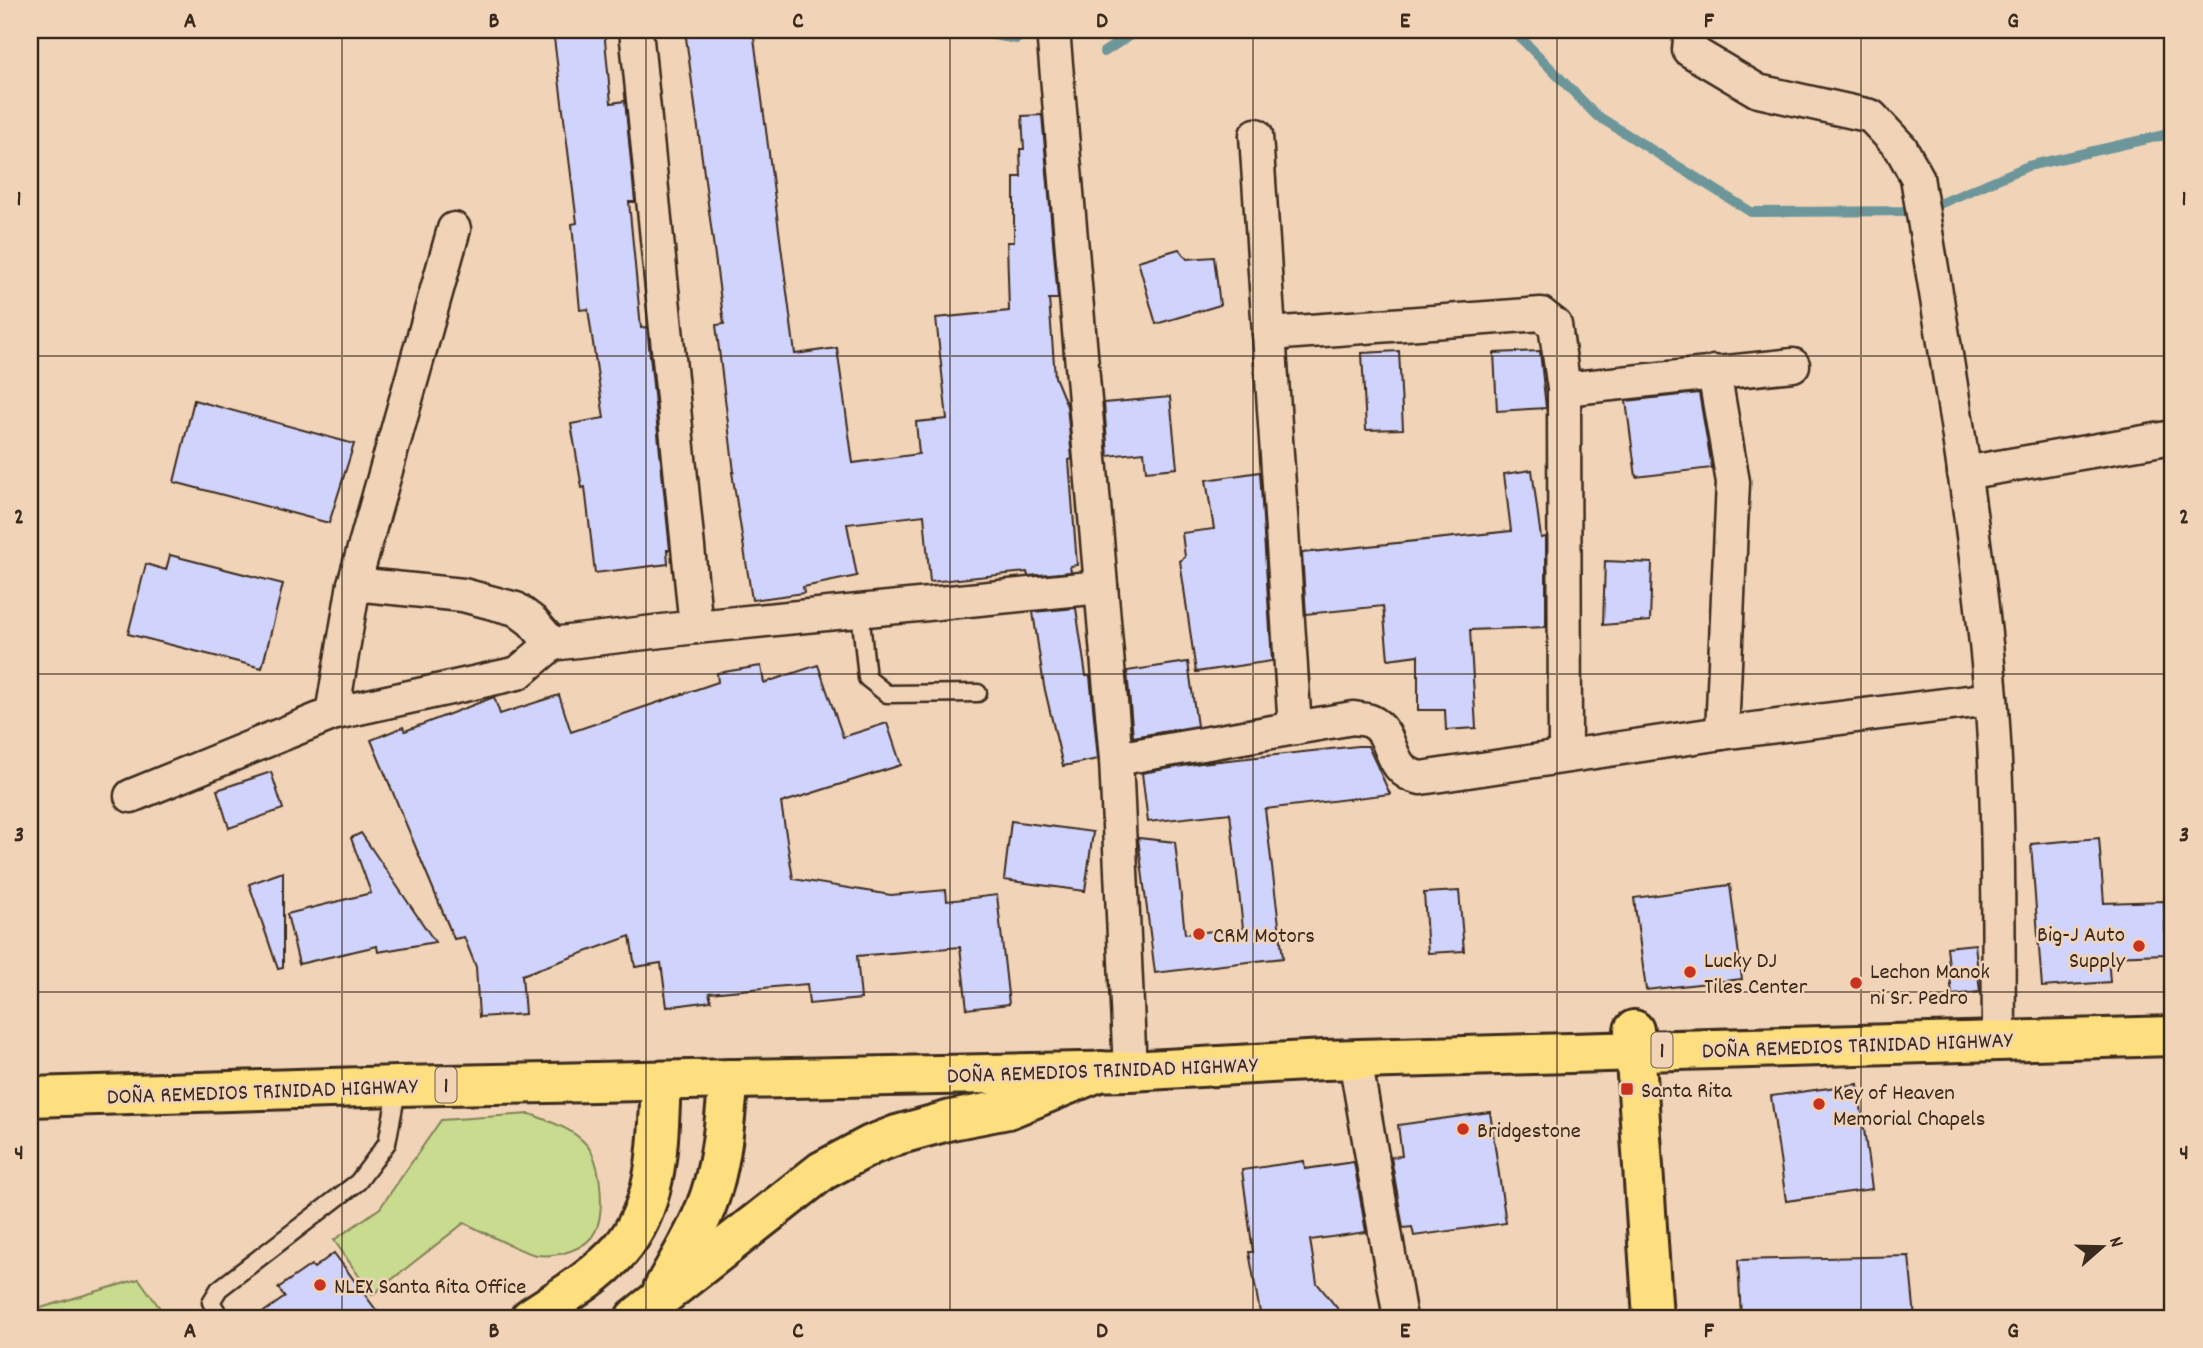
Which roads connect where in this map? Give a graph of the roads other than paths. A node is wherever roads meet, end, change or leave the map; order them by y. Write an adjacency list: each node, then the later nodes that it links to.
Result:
1 (636, 30): 15 (street)
2 (1053, 30): 13 (street)
3 (1691, 30): 11 (street)
4 (1256, 135): 6 (street)
5 (454, 229): 12 (street)
6 (1269, 334): 9 (street); 20 (street)
7 (1793, 365): 8 (street)
8 (1714, 372): 9 (street); 21 (street)
9 (1564, 389): 22 (street)
10 (2173, 437): 11 (street)
11 (1964, 473): 18 (street)
12 (354, 584): 16 (street); 19 (street)
13 (1101, 587): 14 (street); 23 (street)
14 (860, 611): 15 (street); 17 (lane)
15 (696, 627): 16 (street)
16 (552, 644): 19 (street)
17 (978, 693)
18 (1991, 699): 21 (street); 27 (street)
19 (332, 714): 24 (street)
20 (1295, 728): 22 (street); 23 (street)
21 (1722, 733): 22 (street)
22 (1565, 756)
23 (1116, 759): 29 (street)
24 (131, 796)
25 (1634, 1030): 38 (main road)
26 (2173, 1036): 27 (main road, DOÑA REMEDIOS TRINIDAD HIGHWAY / 1)
27 (1999, 1040): 28 (main road, DOÑA REMEDIOS TRINIDAD HIGHWAY / 1)
28 (1355, 1059): 29 (main road, DOÑA REMEDIOS TRINIDAD HIGHWAY / 1); 37 (street)
29 (1116, 1071): 30 (main road, DOÑA REMEDIOS TRINIDAD HIGHWAY / 1); 34 (main road)
30 (729, 1079): 31 (main road, DOÑA REMEDIOS TRINIDAD HIGHWAY / 1); 34 (main road)
31 (661, 1082): 32 (main road, DOÑA REMEDIOS TRINIDAD HIGHWAY / 1); 36 (main road)
32 (398, 1086): 33 (main road, DOÑA REMEDIOS TRINIDAD HIGHWAY / 1); 35 (lane)
33 (30, 1097)
34 (646, 1309)
35 (222, 1318)
36 (530, 1318)
37 (1400, 1318)
38 (1653, 1318)

